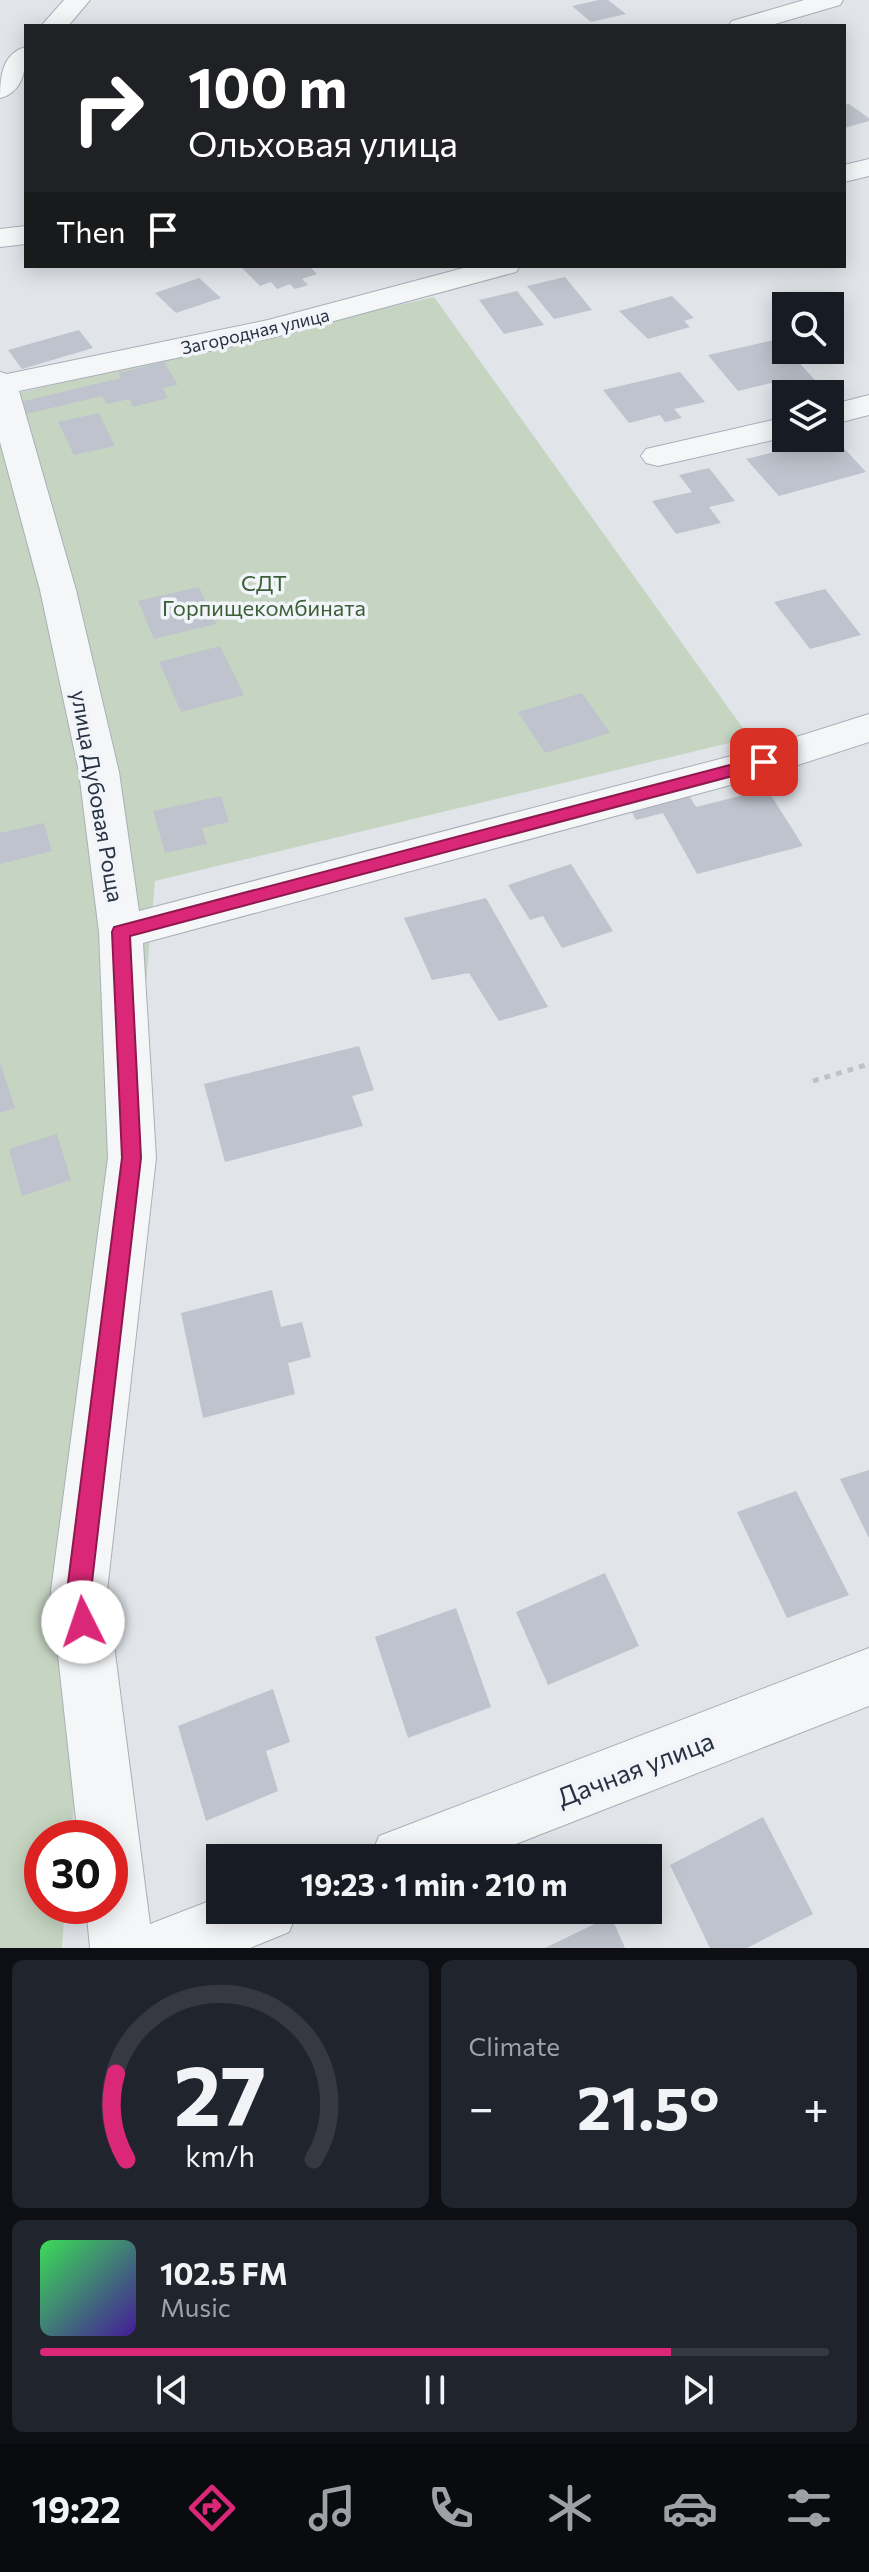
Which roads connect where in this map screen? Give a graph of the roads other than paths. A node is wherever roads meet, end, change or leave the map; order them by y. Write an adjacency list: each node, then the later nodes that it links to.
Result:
1 (78, 0): 3 (street)
2 (831, 0): 4 (street)
3 (56, 24)
4 (748, 24)
5 (24, 58): 6 (street)
6 (0, 90)
7 (869, 167): 8 (street)
8 (846, 173)
9 (24, 235): 10 (street)
10 (0, 238)
11 (498, 268): 12 (street, Загородная улица)
12 (1, 384): 18 (street, улица Дубовая Роща)
13 (869, 405): 14 (street)
14 (844, 411)
15 (772, 430): 16 (street)
16 (658, 456)
17 (869, 728): 18 (street)
18 (121, 932): 20 (street, улица Дубовая Роща)
19 (869, 1677): 21 (street, Дачная улица)
20 (107, 1820)
21 (437, 1844)
22 (119, 1924): 24 (street)
23 (231, 1924): 25 (street)
24 (122, 1948)
25 (168, 1948)

